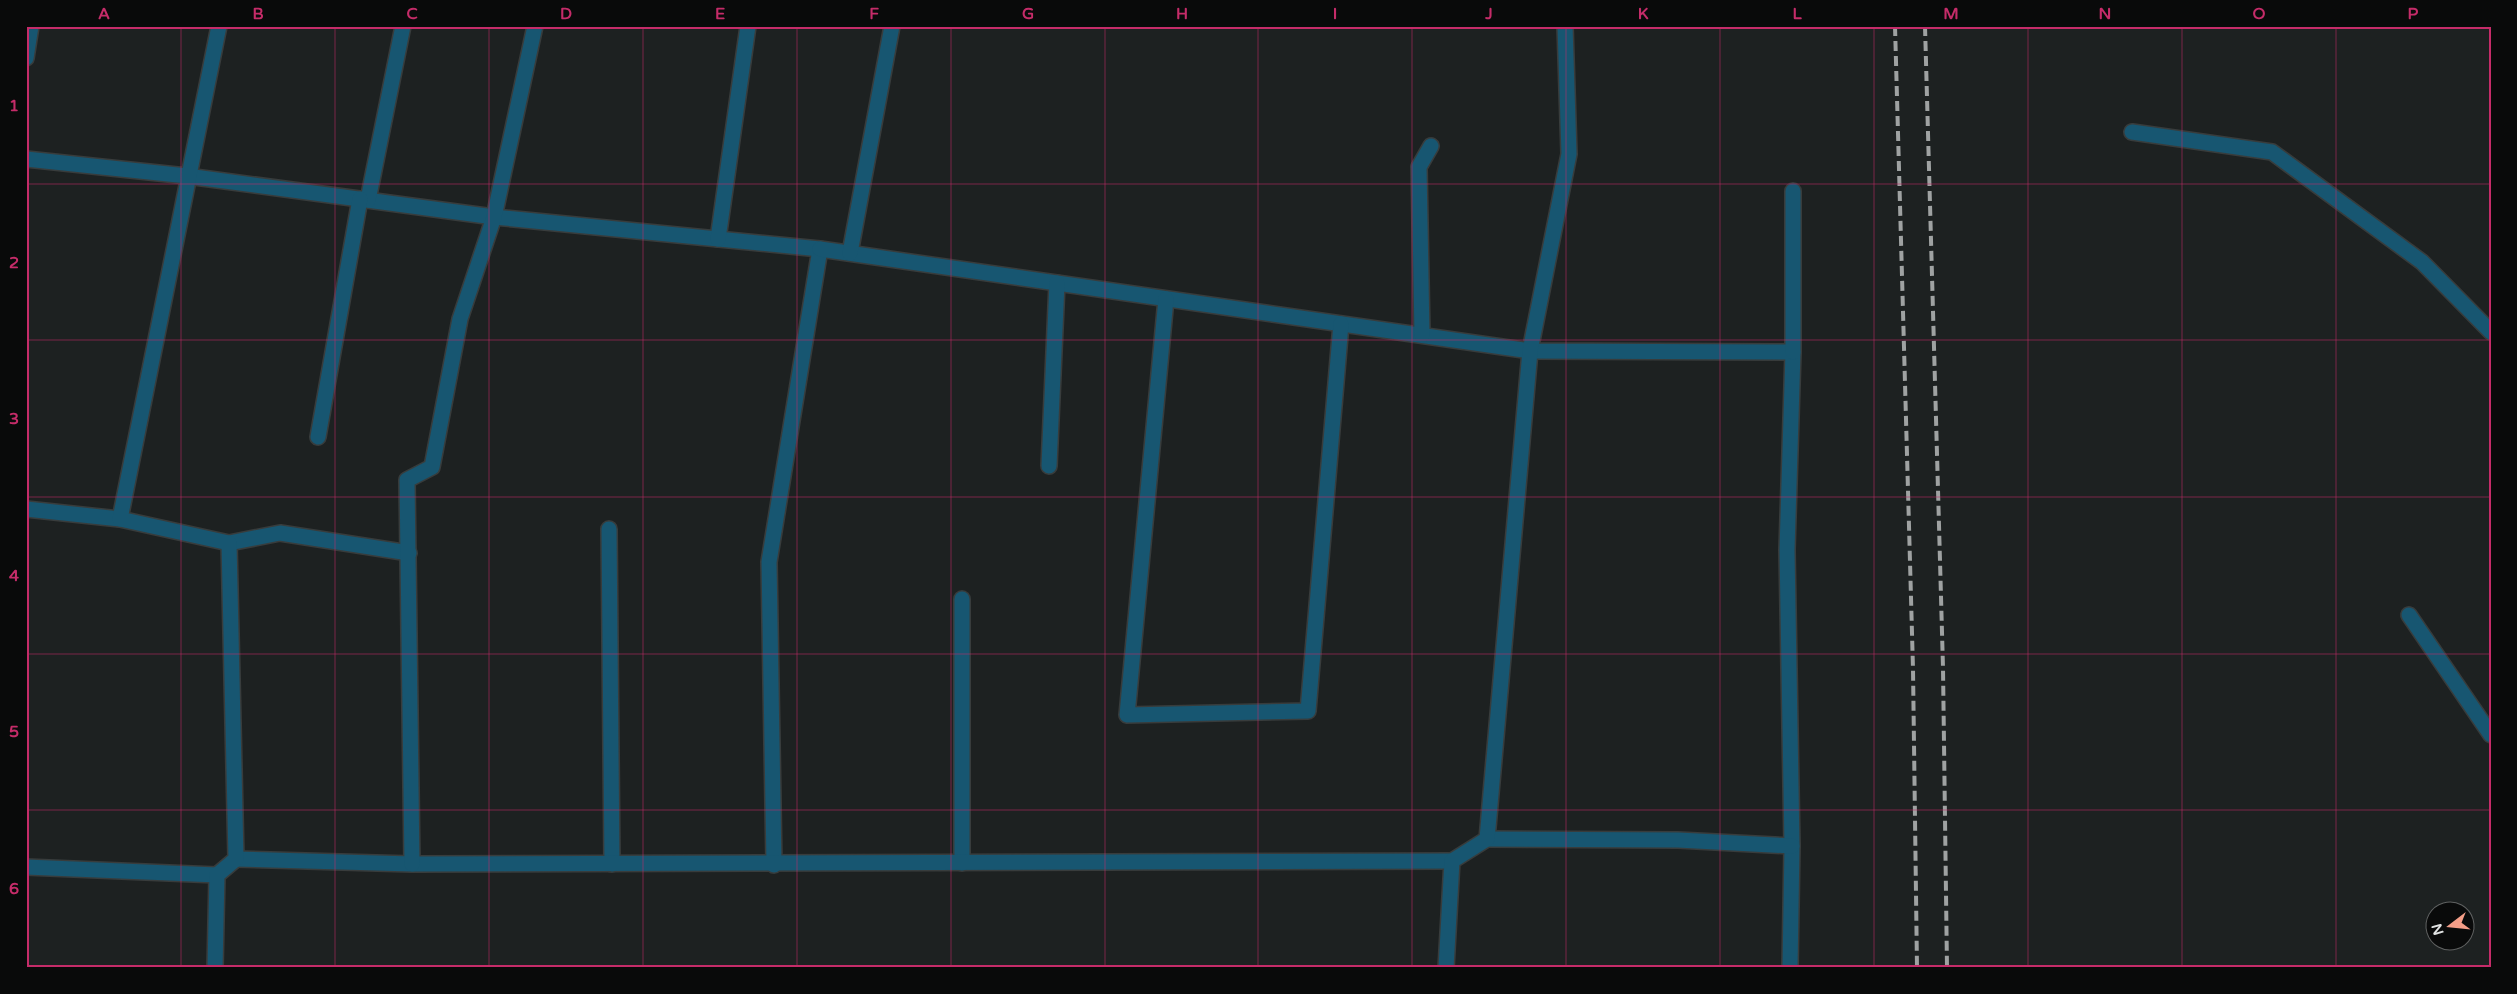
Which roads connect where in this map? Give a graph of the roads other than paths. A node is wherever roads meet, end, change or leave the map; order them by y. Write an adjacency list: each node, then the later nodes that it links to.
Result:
1 (32, 26): 8 (street)
2 (219, 26): 12 (street)
3 (403, 26): 14 (street)
4 (535, 26): 15 (street)
5 (748, 26): 16 (street)
6 (892, 26): 18 (street)
7 (1565, 26): 24 (street)
8 (26, 58)
9 (2132, 132): 22 (street)
10 (1431, 146): 23 (street)
11 (26, 160): 12 (street)
12 (188, 176): 14 (street); 29 (street)
13 (1793, 191): 25 (street)
14 (364, 199): 15 (street); 26 (street)
15 (494, 217): 16 (street); 32 (street)
16 (718, 239): 17 (street)
17 (820, 249): 18 (street); 43 (street)
18 (850, 253): 19 (street)
19 (1057, 283): 20 (street); 27 (street)
20 (1166, 299): 21 (street); 21 (street)
21 (1341, 324): 23 (street)
22 (2491, 332)
23 (1422, 335): 24 (street)
24 (1530, 351): 25 (street); 36 (street)
25 (1793, 352): 37 (street)
26 (318, 437)
27 (1050, 466)
28 (26, 509): 29 (street)
29 (120, 519): 31 (street)
30 (609, 529): 42 (street)
31 (229, 543): 32 (street); 38 (street)
32 (408, 553): 41 (street)
33 (962, 599): 40 (street)
34 (2409, 615): 35 (street)
35 (2491, 735)
36 (1488, 838): 37 (street); 39 (street)
37 (1792, 846): 48 (street)
38 (236, 859): 41 (street); 45 (street)
39 (1452, 861): 40 (street); 47 (street)
40 (962, 863): 43 (street)
41 (412, 864): 42 (street)
42 (612, 864): 43 (street)
43 (774, 865)
44 (26, 867): 45 (street)
45 (217, 875): 46 (street)
46 (215, 968)
47 (1446, 968)
48 (1790, 968)

